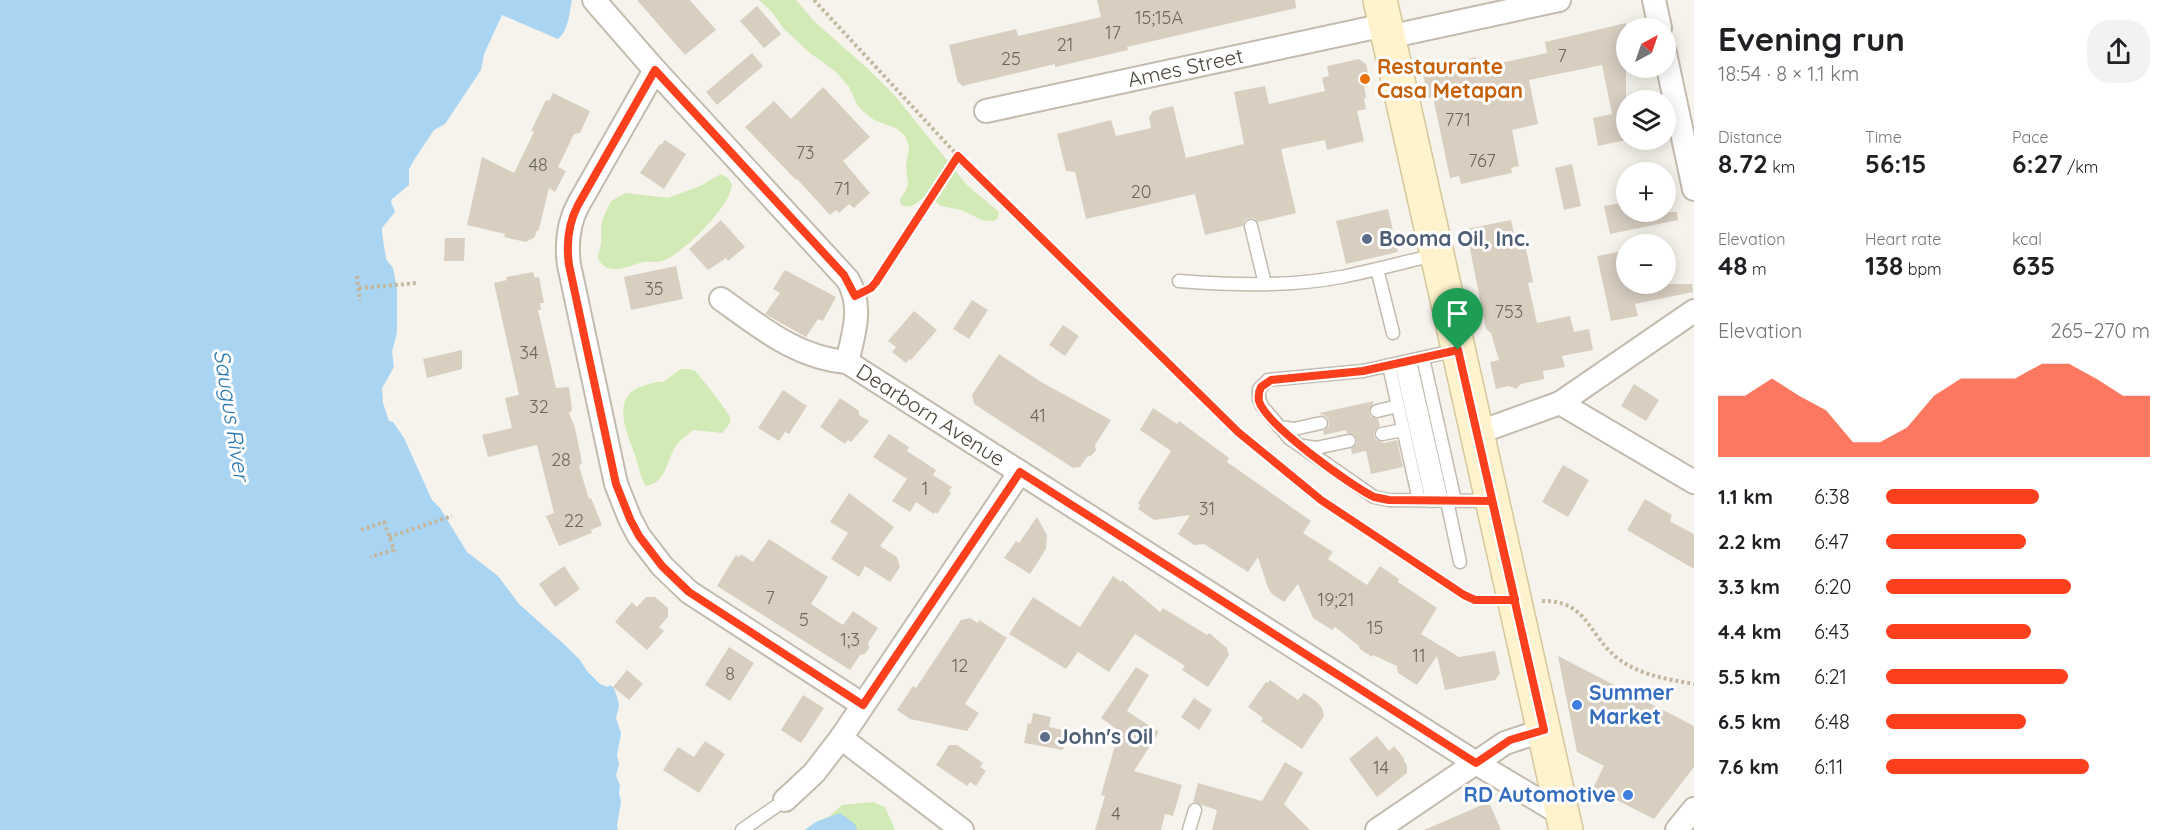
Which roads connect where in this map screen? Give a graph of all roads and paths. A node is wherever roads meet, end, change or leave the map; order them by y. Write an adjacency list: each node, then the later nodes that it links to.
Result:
1 (594, 0): 7 (street)
2 (814, 0): 10 (path)
3 (1558, 0): 6 (street, Ames Street)
4 (1654, 0): 5 (street)
5 (1658, 18)
6 (1384, 20): 9 (street, Ames Street); 13 (main road)
7 (655, 70): 20 (street); 50 (street)
8 (1670, 78): 11 (street)
9 (986, 111)
10 (958, 156): 20 (path); 48 (path)
11 (1694, 189)
12 (1251, 226): 18 (lane)
13 (1437, 255): 14 (lane); 25 (main road)
14 (1377, 268): 18 (lane); 24 (lane)
15 (357, 276): 19 (path)
16 (1179, 281): 18 (lane)
17 (417, 283): 19 (path)
18 (1265, 284)
19 (359, 288): 22 (path)
20 (855, 296): 26 (street, Dearborn Avenue)
21 (721, 299): 26 (street, Dearborn Avenue)
22 (360, 301)
23 (1694, 311): 28 (street)
24 (1393, 333)
25 (1458, 350): 27 (lane); 34 (main road)
26 (847, 362): 38 (street, Dearborn Avenue)
27 (1406, 362): 29 (lane); 32 (lane); 41 (lane); 41 (lane)
28 (1560, 403): 34 (street); 39 (street)
29 (1398, 406): 30 (lane); 33 (lane)
30 (1377, 411)
31 (1321, 423): 32 (lane)
32 (1276, 425): 36 (lane)
33 (1403, 430): 35 (lane); 40 (lane)
34 (1477, 433): 42 (main road)
35 (1382, 434)
36 (1294, 441): 37 (lane); 40 (lane)
37 (1349, 441)
38 (1020, 472): 50 (street); 53 (street, Dearborn Avenue)
39 (1694, 482)
40 (1419, 500): 41 (lane)
41 (1444, 501): 42 (lane); 47 (lane)
42 (1492, 501): 48 (main road)
43 (452, 516): 45 (path)
44 (361, 530): 45 (path)
45 (389, 537): 46 (path)
46 (370, 557)
47 (1460, 562)
48 (1515, 600): 49 (path); 51 (main road)
49 (1694, 684)
50 (863, 705): 52 (street)
51 (1544, 730): 53 (street); 57 (main road)
52 (841, 738): 54 (street); 59 (street)
53 (1476, 763): 57 (street, Dearborn Avenue); 61 (street)
54 (784, 800): 58 (lane)
55 (1694, 809): 62 (street)
56 (1195, 810): 60 (lane)
57 (1564, 822)
58 (742, 830)
59 (962, 830)
60 (1189, 830)
61 (1377, 830)
62 (1677, 830)

